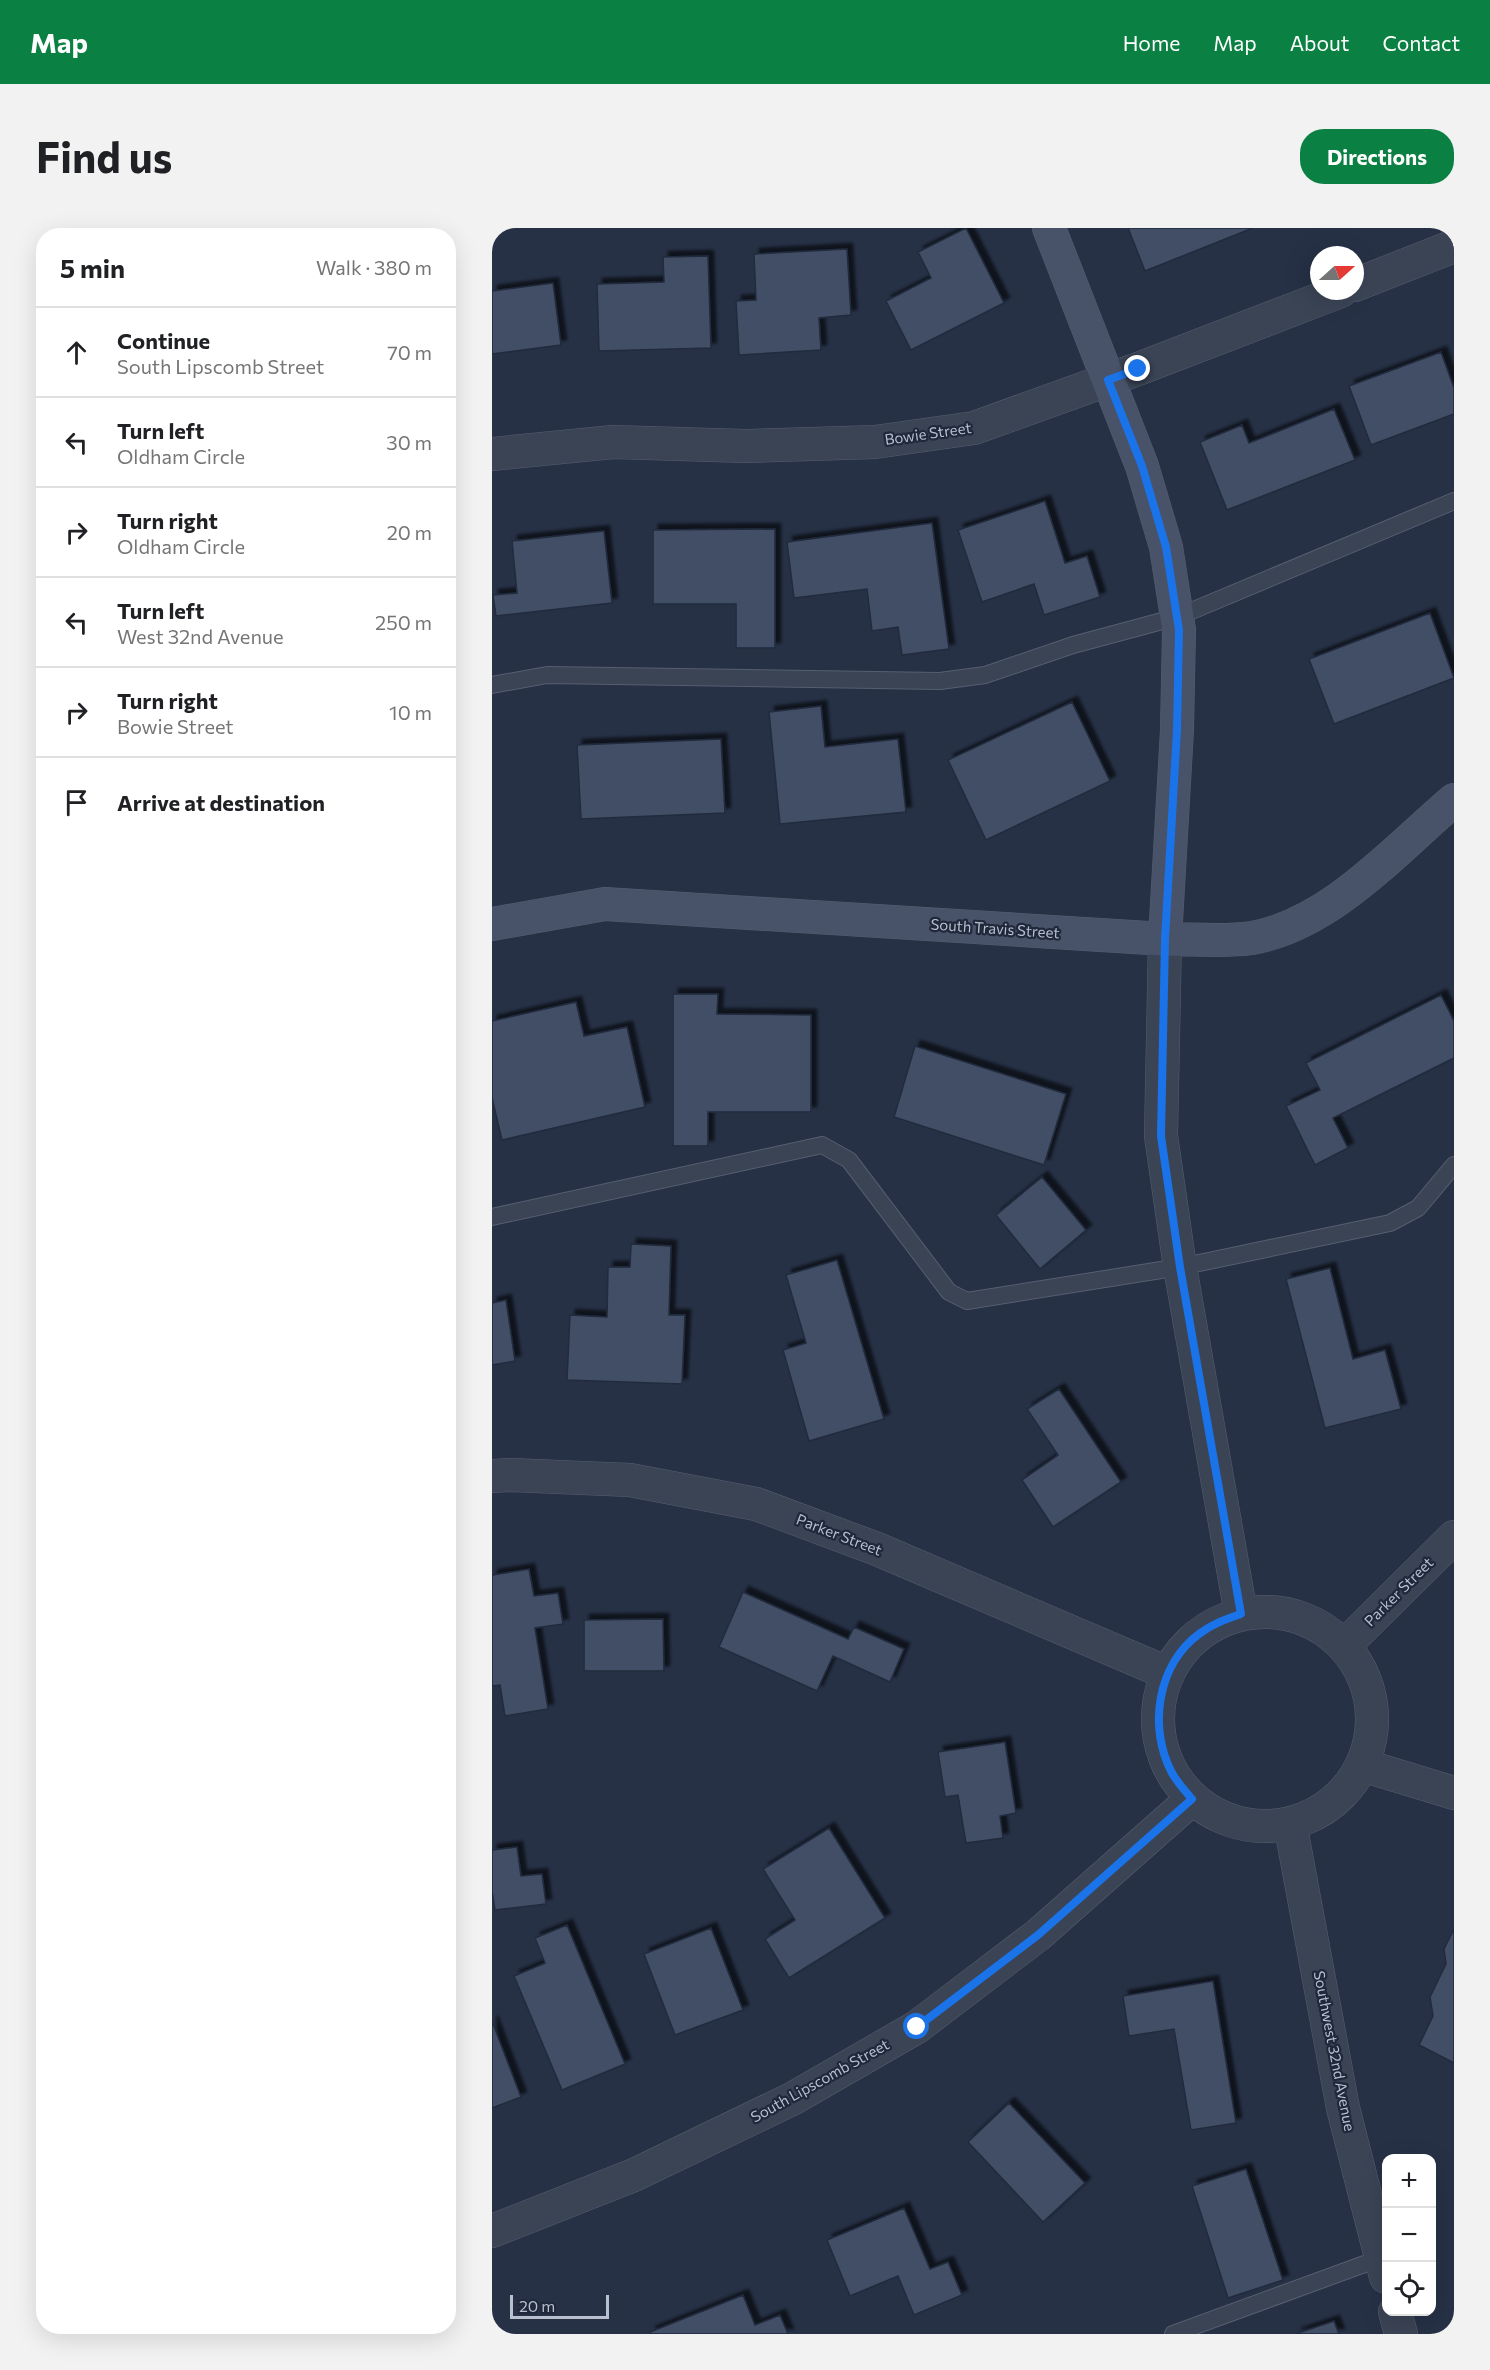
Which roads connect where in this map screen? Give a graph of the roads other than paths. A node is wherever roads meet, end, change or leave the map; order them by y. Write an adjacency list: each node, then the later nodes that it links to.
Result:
1 (1049, 228): 5 (main road)
2 (1454, 246): 3 (street)
3 (1364, 281)
4 (1317, 300): 5 (street, Bowie Street)
5 (1108, 380): 6 (street, Bowie Street); 8 (main road)
6 (492, 454)
7 (1454, 501): 8 (lane)
8 (1177, 617): 9 (lane); 12 (main road)
9 (492, 685)
10 (1454, 800): 12 (main road, South Travis Street)
11 (492, 924): 12 (main road, South Travis Street)
12 (1165, 939): 15 (street)
13 (1454, 1165): 15 (lane)
14 (492, 1217): 15 (lane)
15 (1180, 1267): 18 (street)
16 (492, 1476): 20 (street, Parker Street)
17 (1454, 1537): 19 (street, Parker Street)
18 (1241, 1614): 19 (street); 20 (street)
19 (1344, 1646): 21 (street)
20 (1167, 1673): 23 (street)
21 (1362, 1765): 22 (street); 24 (street)
22 (1454, 1793)
23 (1192, 1799): 24 (street); 25 (street, South Lipscomb Street)
24 (1290, 1824): 26 (street, Southwest 32nd Avenue)
25 (492, 2231)
26 (1383, 2262)
27 (1382, 2268): 29 (lane)
28 (1396, 2316): 30 (street)
29 (1173, 2334)
30 (1401, 2334)

